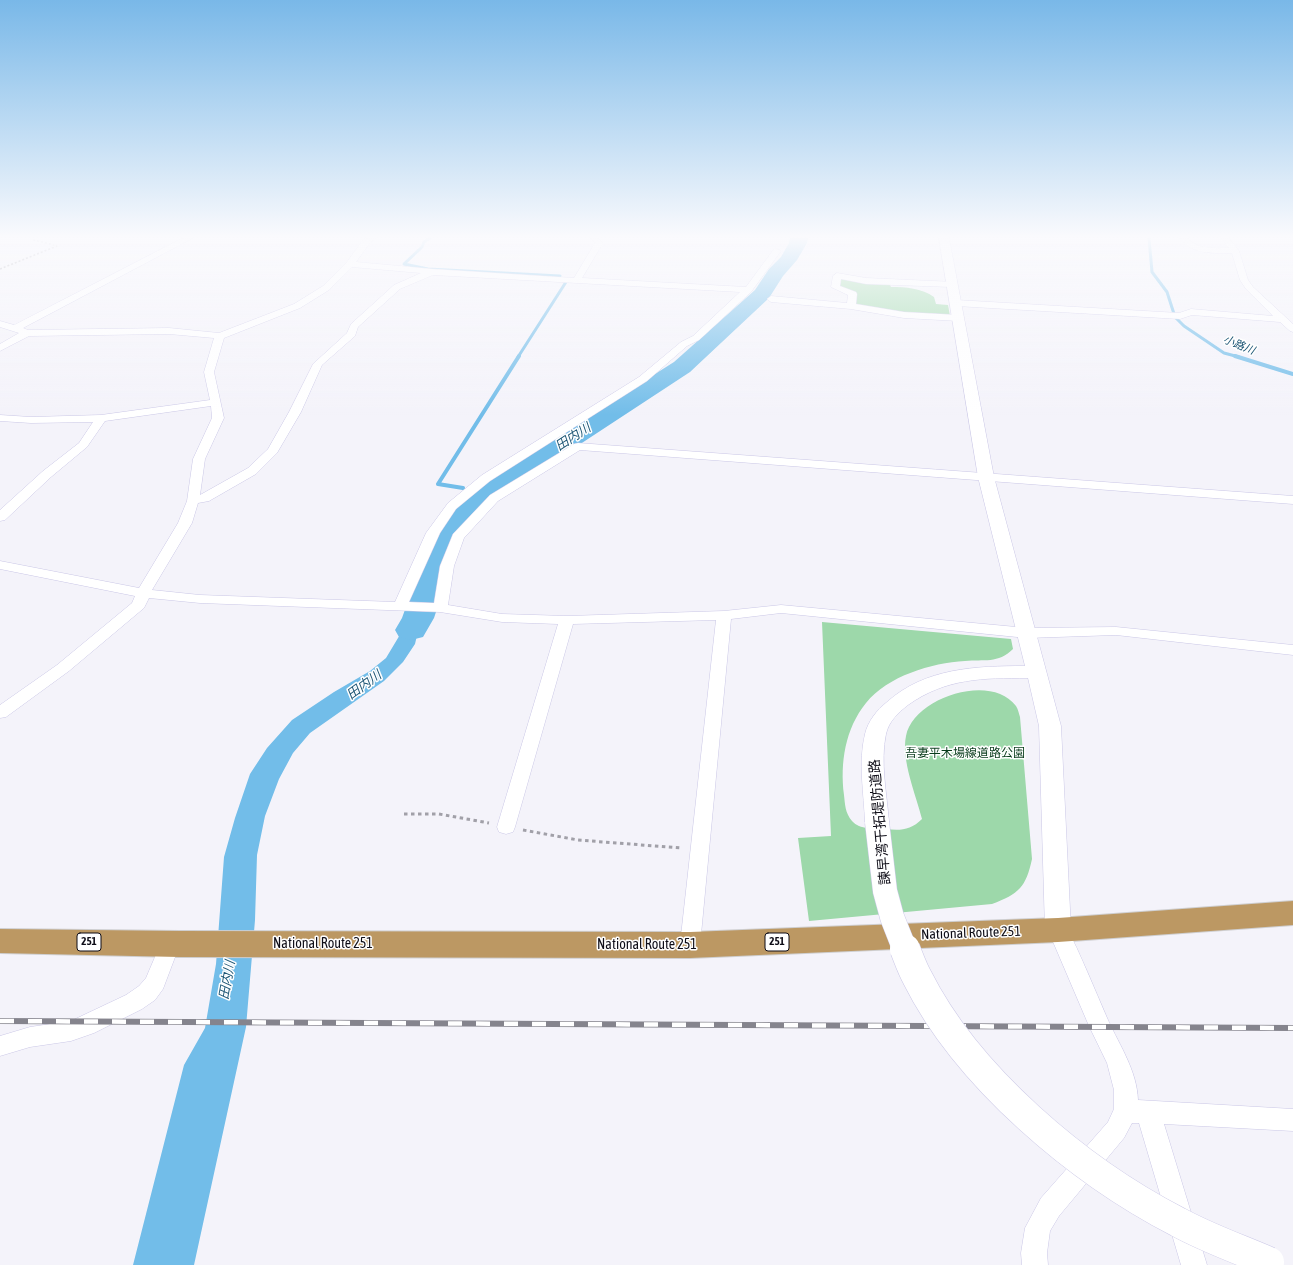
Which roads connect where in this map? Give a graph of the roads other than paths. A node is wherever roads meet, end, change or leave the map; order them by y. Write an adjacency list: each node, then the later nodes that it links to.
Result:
1 (76, 297): 13 (street)
2 (311, 297): 16 (street)
3 (386, 297): 23 (street)
4 (740, 297): 27 (street)
5 (852, 297): 9 (street)
6 (954, 297): 10 (street)
7 (1258, 297): 11 (street)
8 (771, 299): 9 (street)
9 (851, 306): 10 (street)
10 (957, 311): 11 (street); 21 (street)
11 (1281, 319): 14 (street)
12 (0, 324): 13 (street)
13 (16, 328): 15 (street)
14 (1293, 329)
15 (27, 333): 16 (street); 17 (street)
16 (220, 336): 18 (street)
17 (0, 348)
18 (216, 402): 20 (street); 23 (street)
19 (0, 418): 20 (street)
20 (101, 418): 24 (street)
21 (986, 477): 22 (street); 28 (street); 31 (street)
22 (1293, 500)
23 (193, 501): 26 (street)
24 (0, 517)
25 (0, 565): 26 (street)
26 (143, 593): 27 (street); 34 (street)
27 (403, 606): 28 (street)
28 (437, 608): 30 (street)
29 (724, 614): 30 (street); 31 (street); 40 (street)
30 (567, 620): 35 (street)
31 (1027, 633): 32 (street); 33 (street)
32 (1293, 650)
33 (1036, 672): 37 (street); 44 (street, 諫早湾干拓堤防道路, bridge)
34 (0, 713)
35 (506, 827)
36 (1293, 913): 37 (highway, National Route 251 / 251)
37 (1058, 930): 40 (highway, National Route 251 / 251); 42 (street)
38 (0, 941): 39 (highway, National Route 251 / 251)
39 (174, 944): 40 (highway, National Route 251 / 251); 41 (street)
40 (690, 946)
41 (0, 1046)
42 (1137, 1112): 43 (street); 45 (street); 46 (street)
43 (1293, 1120)
44 (1274, 1263)
45 (1035, 1265)
46 (1194, 1265)

